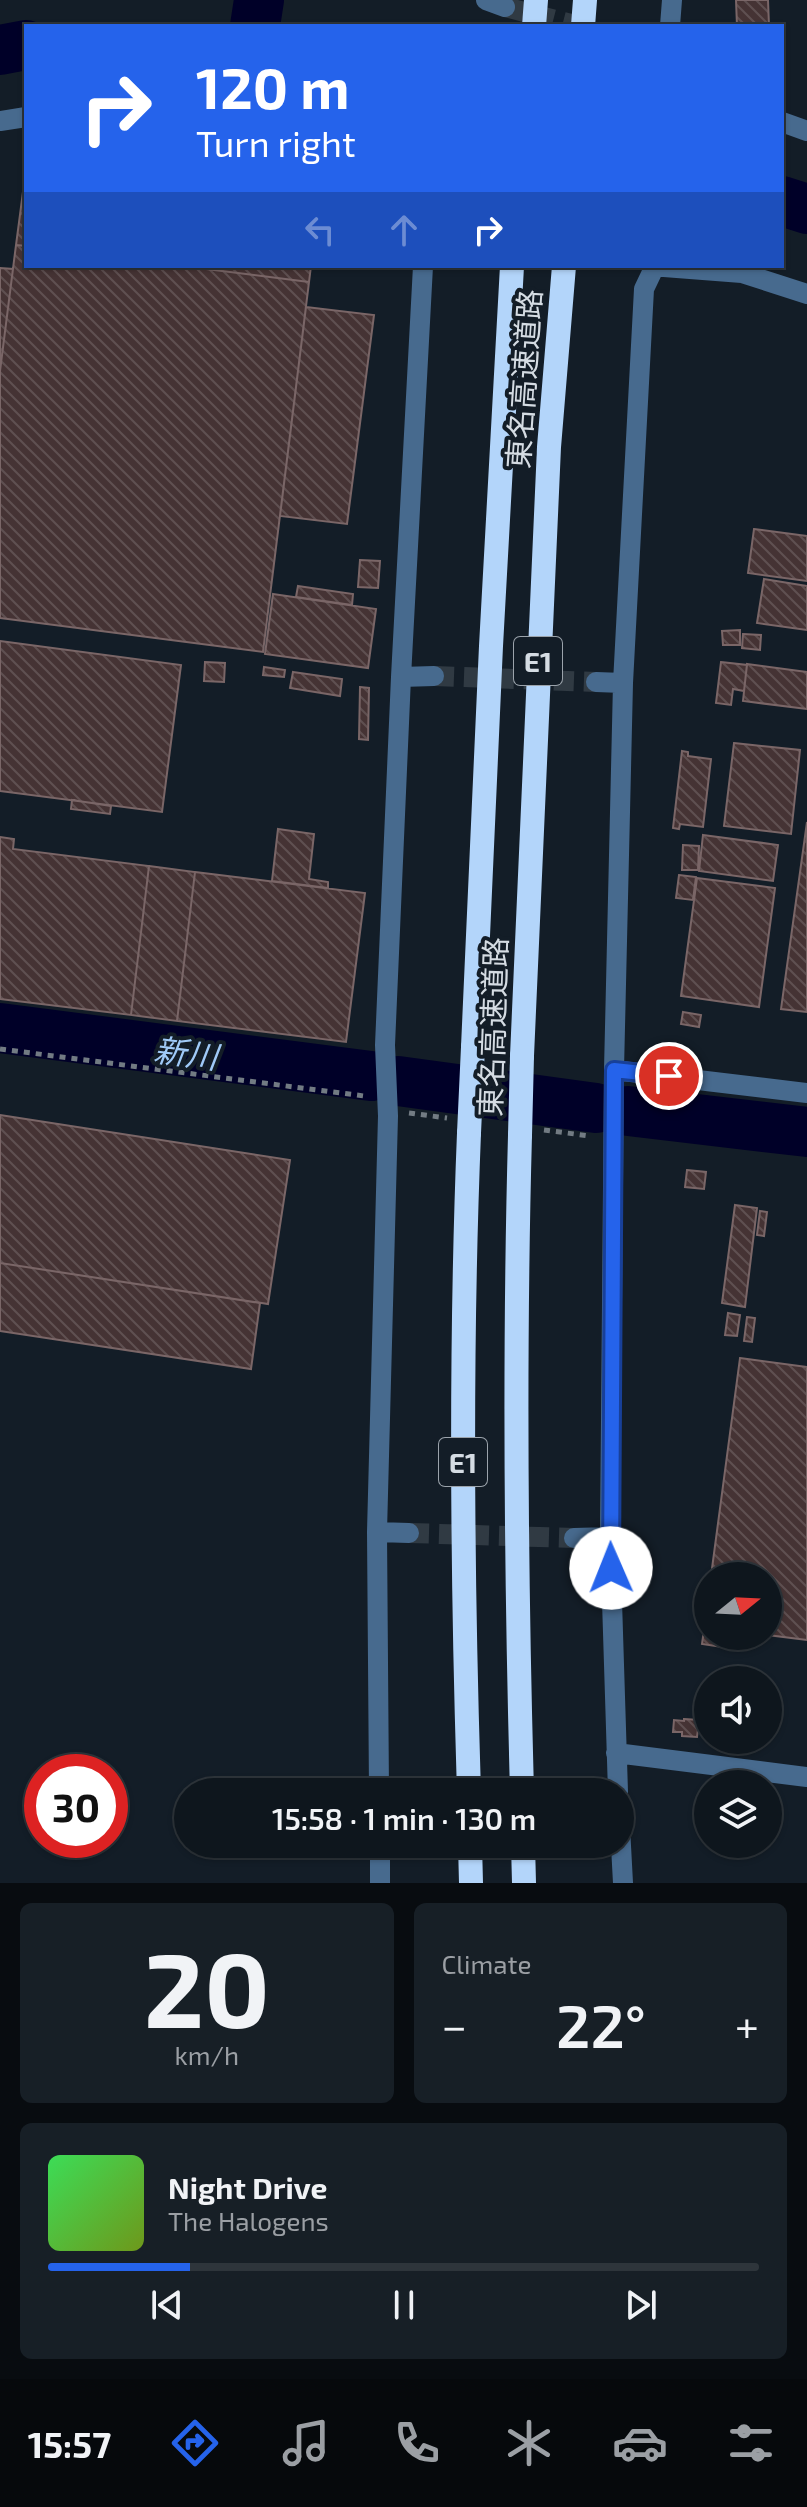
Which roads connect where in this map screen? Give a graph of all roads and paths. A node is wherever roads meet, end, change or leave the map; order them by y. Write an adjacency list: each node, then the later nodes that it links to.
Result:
1 (536, 0): 4 (highway)
2 (585, 0): 5 (highway)
3 (672, 0): 6 (street)
4 (534, 24)
5 (583, 24)
6 (670, 24)
7 (24, 117): 8 (street)
8 (0, 121)
9 (784, 123): 10 (street)
10 (807, 131)
11 (423, 268): 18 (street)
12 (512, 268): 35 (highway, 東名高速道路 / E1, bridge)
13 (564, 268): 26 (highway, 東名高速道路 / E1, bridge)
14 (653, 268): 20 (street)
15 (668, 268): 16 (street)
16 (807, 294)
17 (434, 676): 18 (street)
18 (401, 677): 24 (street)
19 (596, 682): 20 (street)
20 (623, 683): 22 (street)
21 (0, 1049): 24 (path)
22 (614, 1070): 23 (street); 27 (street)
23 (807, 1093)
24 (387, 1099): 25 (path); 28 (street)
25 (449, 1118)
26 (529, 1132): 27 (path); 36 (highway, 東名高速道路 / E1)
27 (613, 1139): 30 (street)
28 (377, 1532): 29 (street); 34 (street)
29 (409, 1533)
30 (610, 1537): 31 (street); 32 (street)
31 (574, 1538)
32 (616, 1753): 33 (street); 37 (street)
33 (807, 1777)
34 (379, 1778)
35 (469, 1778)
36 (522, 1778)
37 (617, 1778)
38 (380, 1858): 42 (street)
39 (470, 1858): 43 (highway)
40 (523, 1858): 44 (highway)
41 (622, 1858): 45 (street)
42 (380, 1883)
43 (471, 1883)
44 (524, 1883)
45 (623, 1883)

